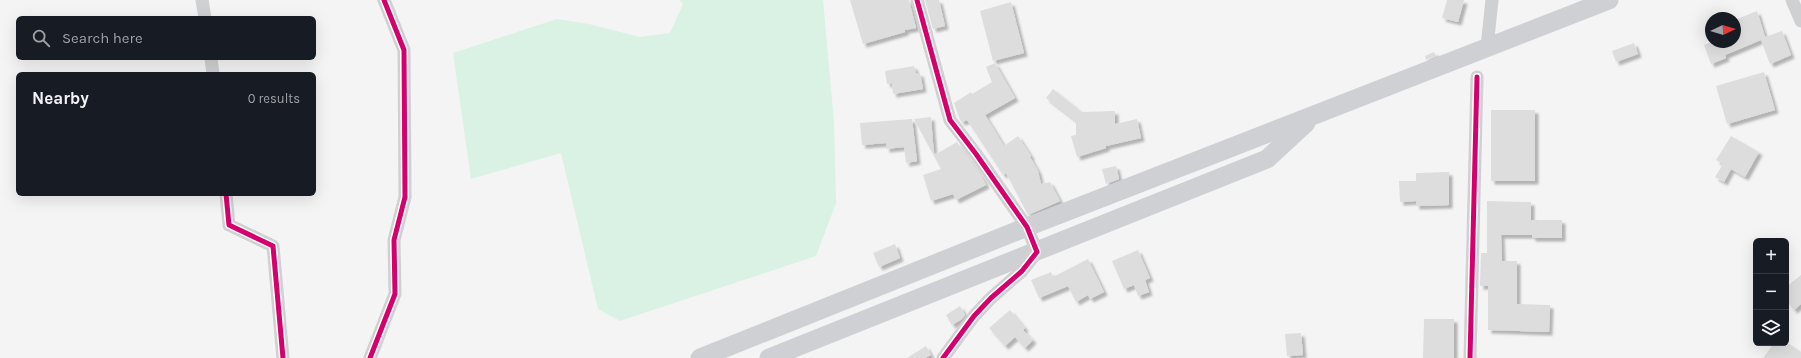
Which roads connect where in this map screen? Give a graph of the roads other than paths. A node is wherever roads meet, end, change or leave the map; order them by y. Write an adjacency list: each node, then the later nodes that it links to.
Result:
1 (202, 0): 7 (street)
2 (384, 0): 18 (street)
3 (917, 0): 15 (street)
4 (1492, 0): 9 (street)
5 (1609, 0): 9 (main road)
6 (1792, 0): 8 (street)
7 (205, 16)
8 (1801, 21)
9 (1486, 47): 13 (main road)
10 (211, 60): 11 (street)
11 (213, 72)
12 (1477, 77): 22 (street)
13 (1314, 116): 15 (main road); 16 (main road)
14 (226, 196): 17 (street)
15 (1027, 227): 16 (street); 19 (main road)
16 (1037, 252): 20 (main road); 21 (street)
17 (283, 358)
18 (370, 358)
19 (700, 358)
20 (769, 358)
21 (943, 358)
22 (1470, 358)

